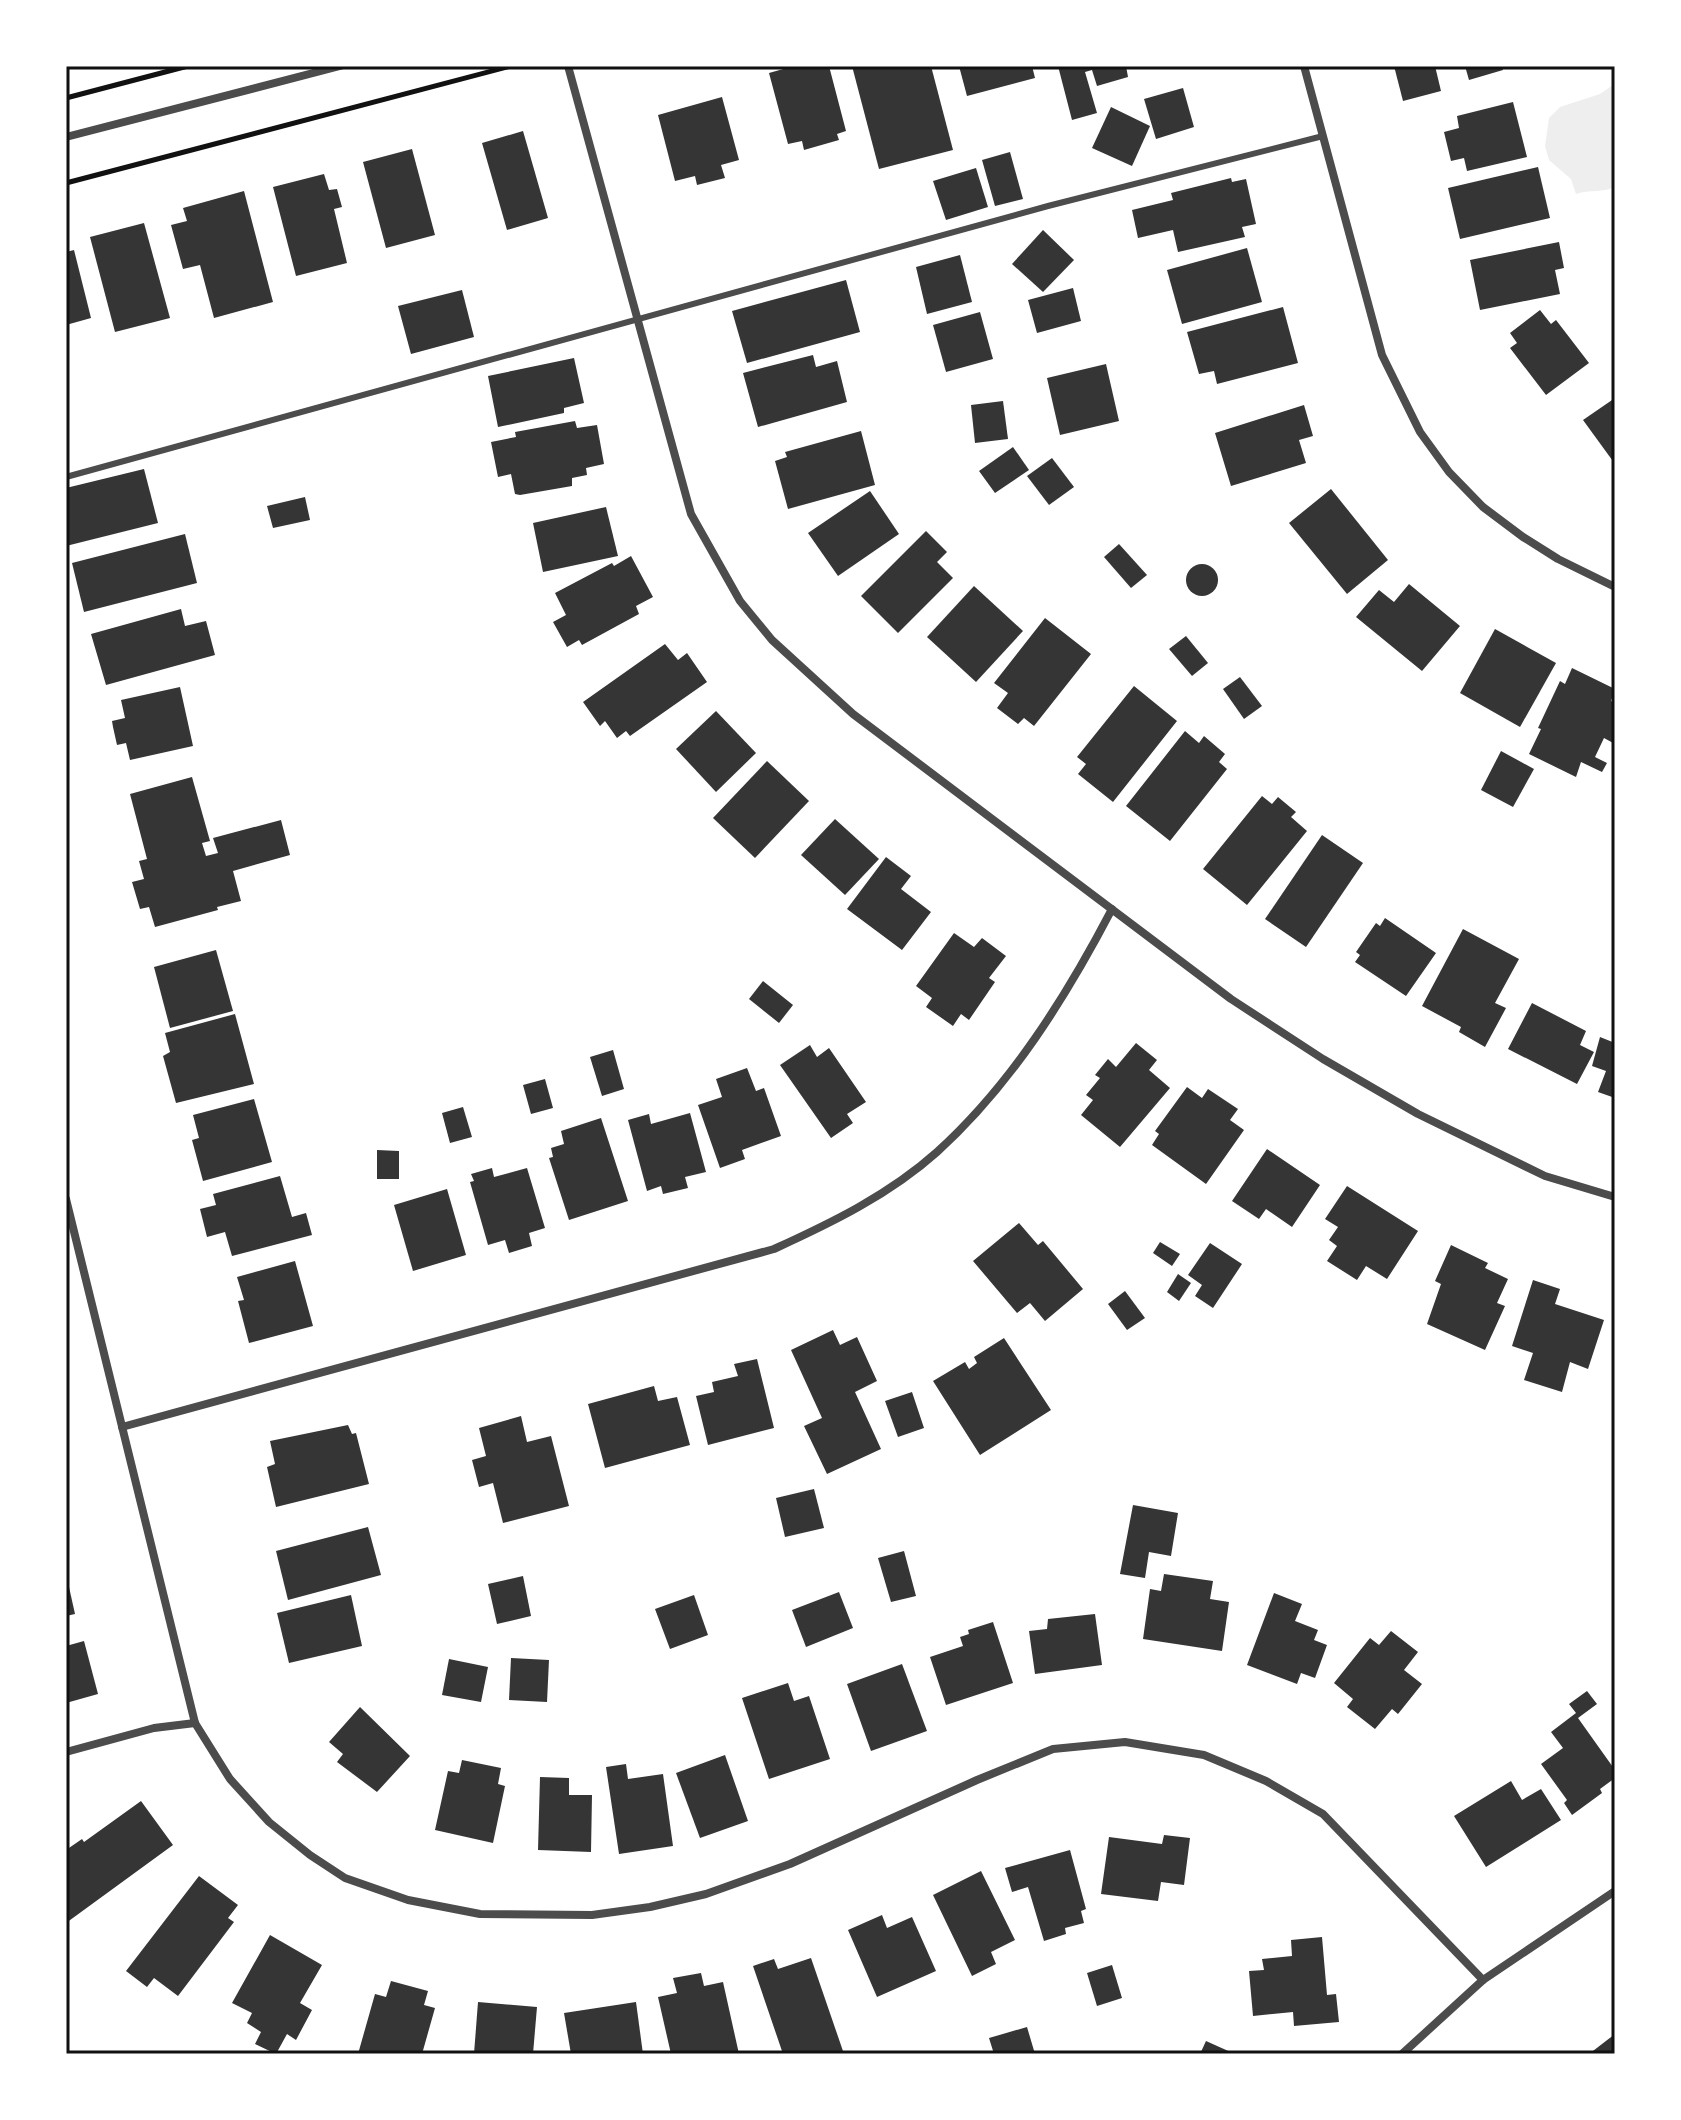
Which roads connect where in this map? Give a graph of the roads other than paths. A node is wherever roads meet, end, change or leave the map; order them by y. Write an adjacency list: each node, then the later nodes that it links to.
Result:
1 (340, 66): 5 (street)
2 (568, 66): 6 (street)
3 (1304, 66): 4 (street)
4 (1323, 136): 6 (lane); 8 (street)
5 (66, 137)
6 (638, 319): 7 (lane); 9 (street)
7 (66, 477)
8 (1615, 587)
9 (1112, 909): 10 (street); 12 (street)
10 (1615, 1197)
11 (66, 1199): 12 (street)
12 (122, 1427): 13 (street)
13 (195, 1723): 14 (street); 16 (street)
14 (66, 1752)
15 (1615, 1891): 16 (street)
16 (1483, 1980): 17 (street)
17 (1402, 2054)

